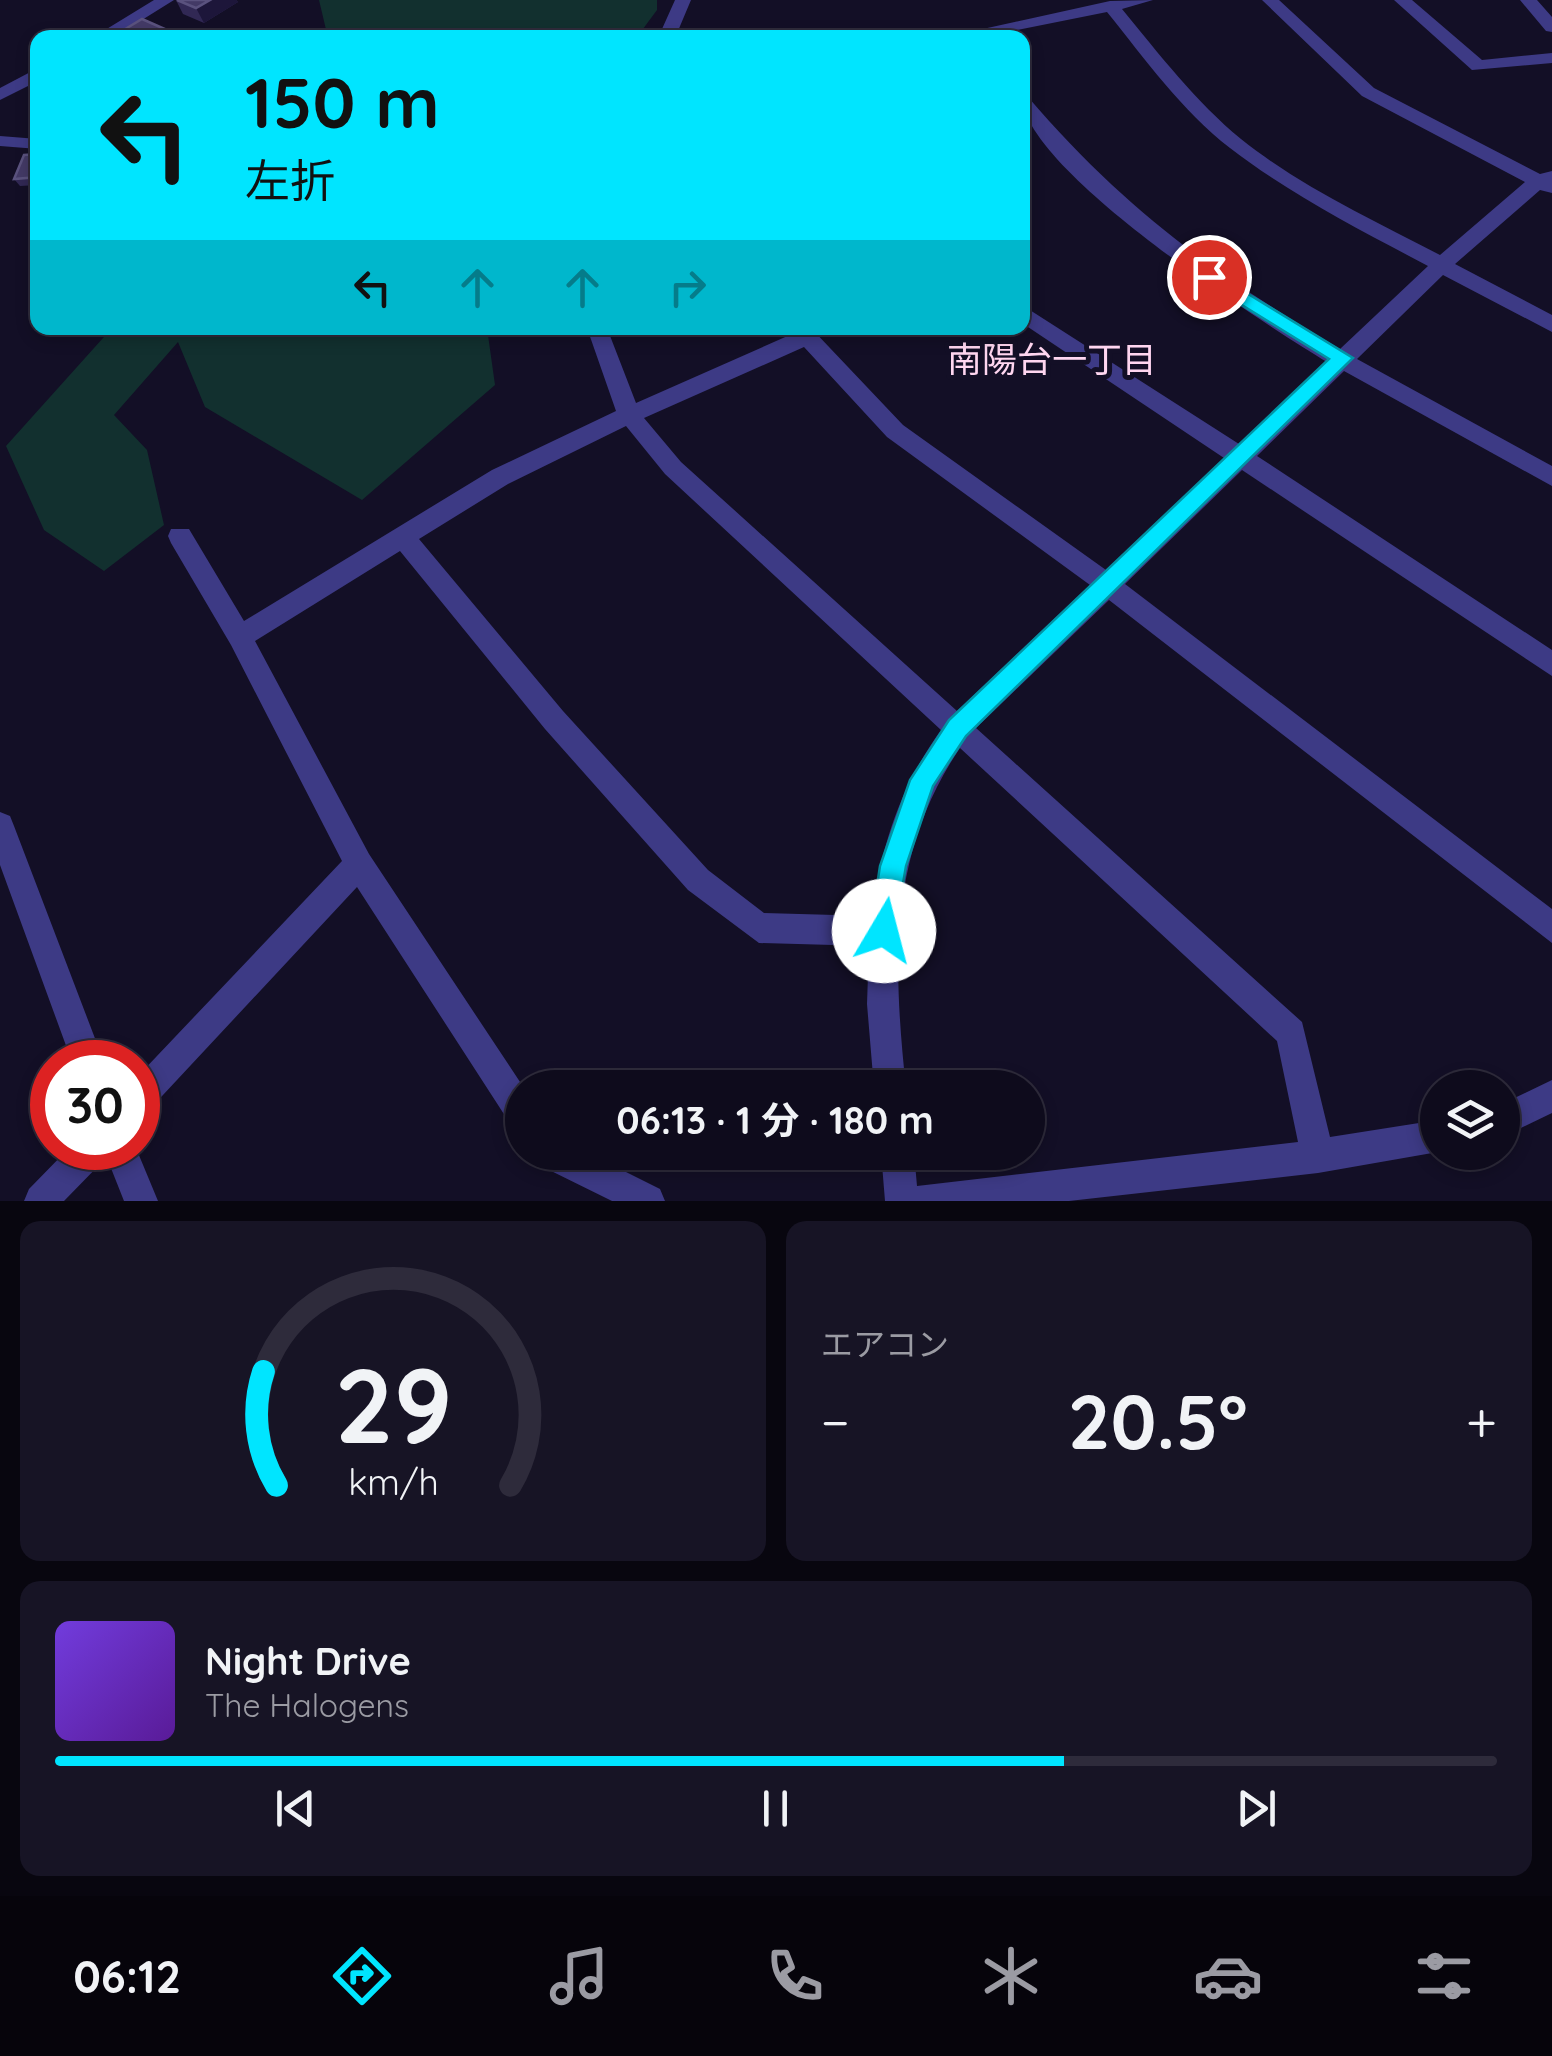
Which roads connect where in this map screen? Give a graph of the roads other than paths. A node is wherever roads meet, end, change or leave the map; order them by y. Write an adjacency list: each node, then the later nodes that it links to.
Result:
1 (166, 0): 9 (street)
2 (684, 0): 10 (street)
3 (1145, 0): 7 (street)
4 (1270, 0): 18 (street)
5 (1402, 0): 12 (street)
6 (1528, 0): 8 (street)
7 (1110, 6): 11 (street); 19 (street)
8 (1552, 27)
9 (114, 30)
10 (670, 30)
11 (1001, 30)
12 (1552, 58)
13 (30, 78): 14 (street)
14 (0, 95)
15 (1030, 112): 25 (street)
16 (0, 141): 17 (lane)
17 (30, 143)
18 (1547, 182): 19 (street)
19 (1440, 266): 21 (street); 25 (street)
20 (1030, 317): 27 (street)
21 (1552, 324)
22 (600, 335): 26 (street)
23 (796, 335): 26 (street)
24 (805, 335): 31 (street)
25 (1343, 358): 27 (street); 28 (street)
26 (629, 414): 30 (street); 34 (street)
27 (1240, 456): 31 (street); 33 (street)
28 (1552, 476)
29 (180, 536): 32 (street)
30 (403, 537): 32 (street); 38 (street)
31 (1106, 584): 34 (street); 37 (street)
32 (240, 637): 36 (street)
33 (1552, 664)
34 (958, 728): 38 (street); 46 (street)
35 (0, 826): 39 (street)
36 (359, 864): 41 (street); 42 (street)
37 (1552, 928)
38 (884, 931): 40 (street)
39 (80, 1040)
40 (888, 1070)
41 (160, 1076)
42 (505, 1088)
43 (1552, 1096): 44 (street)
44 (1520, 1112)
45 (1420, 1139): 46 (street)
46 (1318, 1156): 55 (street)
47 (71, 1170): 51 (street)
48 (129, 1170): 52 (street)
49 (585, 1170): 53 (street)
50 (899, 1170): 54 (street)
51 (41, 1201)
52 (141, 1201)
53 (648, 1201)
54 (902, 1201)
55 (921, 1201)

